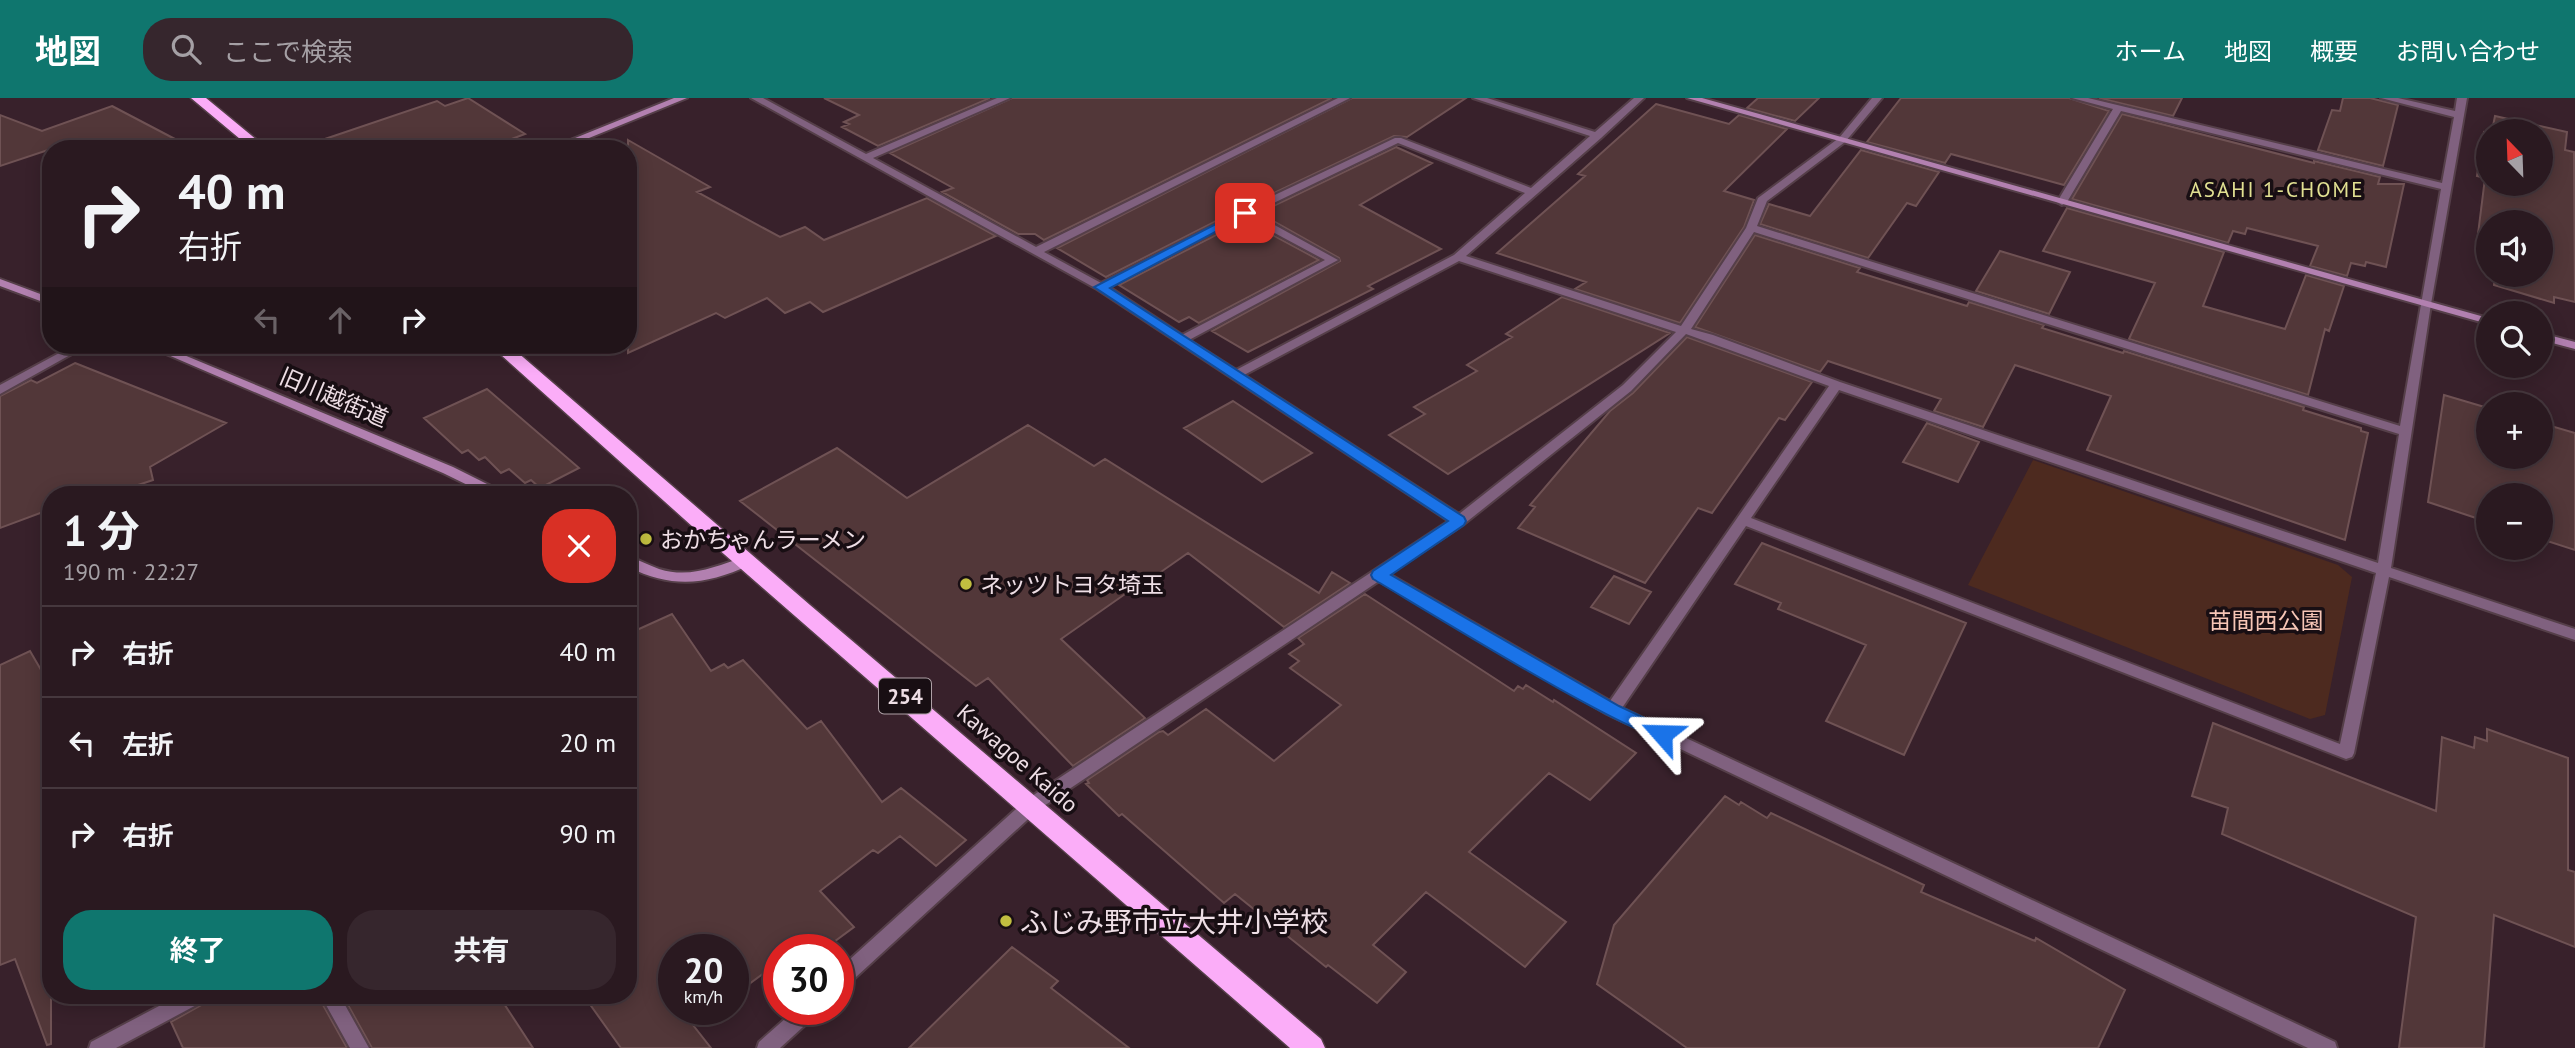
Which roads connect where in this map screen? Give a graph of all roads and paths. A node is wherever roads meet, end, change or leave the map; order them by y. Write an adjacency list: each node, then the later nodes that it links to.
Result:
1 (198, 98): 16 (highway)
2 (682, 98): 17 (street)
3 (756, 98): 19 (street)
4 (1005, 98): 19 (street)
5 (1345, 98): 25 (street)
6 (1478, 98): 15 (street)
7 (1639, 98): 15 (street)
8 (1692, 98): 18 (street)
9 (1877, 98): 18 (street)
10 (2077, 98): 13 (street)
11 (2386, 98): 14 (street)
12 (2462, 98): 14 (street)
13 (2118, 108): 20 (street); 22 (street)
14 (2459, 115): 20 (street)
15 (1598, 136): 21 (street)
16 (250, 140)
17 (576, 140)
18 (1843, 140): 22 (street); 24 (street)
19 (868, 157): 25 (street)
20 (2446, 187): 30 (street)
21 (1531, 192): 23 (street); 26 (street)
22 (2062, 202): 30 (street)
23 (1245, 213): 28 (street); 33 (street)
24 (1751, 228): 32 (street); 42 (street)
25 (1037, 251): 28 (street)
26 (1458, 257): 32 (street); 39 (street)
27 (0, 282): 29 (street)
28 (1101, 287): 33 (street)
29 (42, 298)
30 (2425, 304): 31 (street); 42 (street)
31 (2476, 318)
32 (1684, 330): 40 (street); 45 (street)
33 (1180, 340): 39 (street)
34 (2553, 340): 35 (street)
35 (2575, 346)
36 (66, 354): 41 (street)
37 (172, 354): 43 (street, 旧川越街道)
38 (509, 354): 46 (highway, Kawagoe Kaido / 254)
39 (1236, 374): 45 (street)
40 (1836, 385): 44 (street); 48 (street)
41 (0, 390)
42 (2405, 432): 48 (street)
43 (480, 486)
44 (1743, 520): 48 (street); 51 (street)
45 (1459, 521): 49 (street)
46 (744, 562): 47 (street); 52 (highway, Kawagoe Kaido / 254)
47 (637, 566)
48 (2384, 570): 50 (street)
49 (1379, 575): 51 (street); 52 (street)
50 (2575, 635)
51 (1612, 710): 61 (street)
52 (1032, 805): 53 (street); 60 (highway, Kawagoe Kaido / 254)
53 (854, 967)
54 (180, 1004): 57 (street)
55 (335, 1004): 58 (street)
56 (791, 1025): 59 (street)
57 (98, 1048)
58 (360, 1048)
59 (766, 1048)
60 (1311, 1048)
61 (2328, 1048)

